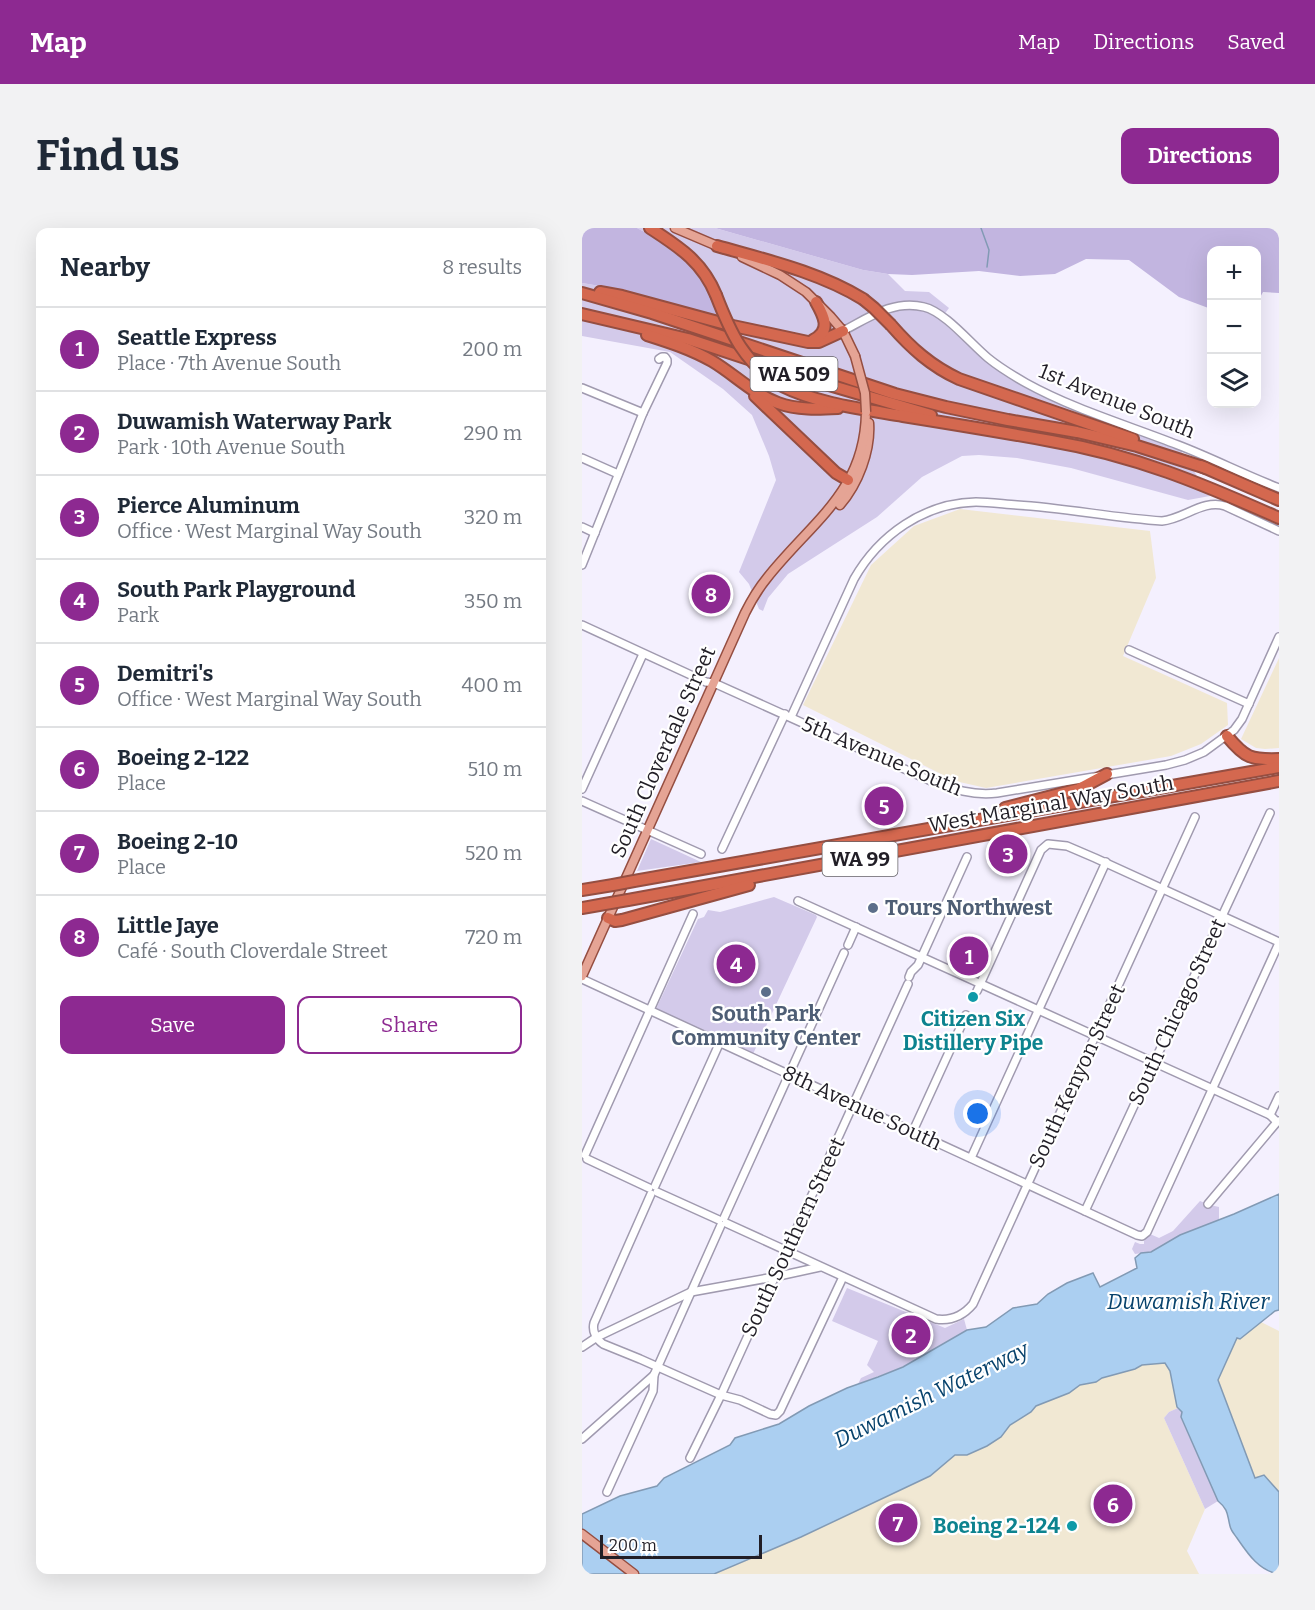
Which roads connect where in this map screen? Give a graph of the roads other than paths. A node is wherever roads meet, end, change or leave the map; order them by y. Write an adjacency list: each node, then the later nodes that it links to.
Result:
1 (650, 228): 14 (highway, bridge)
2 (675, 228): 3 (main road)
3 (717, 246): 5 (main road); 17 (highway, bridge)
4 (582, 291): 9 (highway); 17 (highway, WA 509)
5 (816, 302): 8 (main road); 9 (highway)
6 (582, 314): 7 (highway, WA 509)
7 (607, 320): 11 (highway); 15 (highway, WA 509)
8 (843, 331): 9 (highway); 14 (main road, South Cloverdale Street, bridge); 20 (street, 1st Avenue South)
9 (808, 342)
10 (665, 366): 13 (street)
11 (730, 374): 14 (highway); 19 (highway)
12 (582, 388): 13 (street)
13 (643, 413): 18 (street)
14 (862, 414): 15 (highway); 19 (main road, South Cloverdale Street); 26 (main road, South Cloverdale Street)
15 (980, 429): 22 (highway, WA 509)
16 (582, 458): 18 (street)
17 (1206, 468): 21 (highway, WA 509)
18 (618, 474): 25 (street)
19 (848, 480): 26 (main road, South Cloverdale Street)
20 (1279, 488)
21 (1279, 500)
22 (1279, 518)
23 (582, 527): 25 (street)
24 (1279, 531): 34 (street)
25 (595, 532): 27 (street)
26 (790, 553): 32 (main road, South Cloverdale Street)
27 (582, 565)
28 (582, 625): 31 (street, 5th Avenue South)
29 (1279, 637): 33 (street)
30 (1129, 650): 33 (street)
31 (644, 654): 32 (street, 5th Avenue South); 40 (street)
32 (714, 683): 34 (street, 5th Avenue South); 44 (main road, South Cloverdale Street)
33 (1249, 704): 35 (street)
34 (788, 716): 38 (street, 5th Avenue South); 46 (street)
35 (1227, 736): 36 (highway); 38 (street, 5th Avenue South)
36 (1279, 759)
37 (1279, 767): 45 (highway, West Marginal Way South / WA 99)
38 (1107, 774): 45 (highway)
39 (1279, 781): 50 (highway, West Marginal Way South / WA 99)
40 (582, 789)
41 (582, 801): 44 (street)
42 (1270, 813): 56 (street, South Chicago Street)
43 (1195, 817): 51 (street, South Kenyon Street)
44 (647, 830): 47 (street); 57 (main road, South Cloverdale Street)
45 (907, 833): 52 (highway, West Marginal Way South / WA 99, bridge)
46 (722, 849)
47 (701, 854)
48 (967, 857): 62 (street, South Southern Street)
49 (1106, 862): 51 (street); 64 (street); 66 (street)
50 (806, 869): 54 (highway, West Marginal Way South / WA 99, bridge); 57 (highway)
51 (1162, 888): 56 (street); 69 (street, South Kenyon Street)
52 (582, 890)
53 (798, 901): 58 (street)
54 (582, 908)
55 (693, 914): 67 (street)
56 (1221, 916): 59 (street); 71 (street, South Chicago Street)
57 (608, 918): 63 (main road, South Cloverdale Street)
58 (856, 927): 60 (street); 62 (street)
59 (1279, 943): 73 (street)
60 (848, 945)
61 (844, 953): 72 (street)
62 (921, 957): 64 (street); 75 (street, South Southern Street)
63 (582, 977): 67 (street, 8th Avenue South)
64 (980, 983): 65 (street); 66 (street)
65 (977, 991)
66 (1038, 1009): 69 (street); 79 (street)
67 (650, 1010): 70 (street, 8th Avenue South); 80 (street)
68 (966, 1015): 78 (street)
69 (1096, 1036): 71 (street); 81 (street, South Kenyon Street)
70 (720, 1042): 72 (street, 8th Avenue South); 82 (street)
71 (1154, 1062): 73 (street); 84 (street, South Chicago Street)
72 (789, 1074): 75 (street, 8th Avenue South); 85 (street)
73 (1212, 1090): 76 (street); 84 (street, 8th Avenue South)
74 (1279, 1096): 76 (street)
75 (854, 1104): 78 (street, 8th Avenue South); 86 (street, South Southern Street)
76 (1270, 1115): 77 (street)
77 (1278, 1121): 83 (street)
78 (913, 1131): 79 (street, 8th Avenue South)
79 (971, 1158): 81 (street, 8th Avenue South)
80 (583, 1159): 82 (street)
81 (1028, 1184): 84 (street, 8th Avenue South); 89 (street, South Kenyon Street)
82 (653, 1190): 85 (street); 91 (street)
83 (1208, 1204)
84 (1085, 1211)
85 (723, 1222): 86 (street); 90 (street)
86 (786, 1251): 87 (street); 88 (street, South Southern Street)
87 (820, 1267): 88 (street); 89 (street)
88 (774, 1277): 90 (street); 95 (street, South Southern Street)
89 (843, 1277): 95 (street)
90 (691, 1292): 91 (street); 93 (street)
91 (597, 1337): 92 (street); 93 (street)
92 (583, 1343)
93 (658, 1367): 94 (street); 95 (street)
94 (654, 1375): 96 (street); 98 (street)
95 (721, 1395): 97 (street, South Southern Street)
96 (582, 1438)
97 (690, 1458)
98 (607, 1492)
99 (582, 1534): 100 (main road)
100 (634, 1574)

